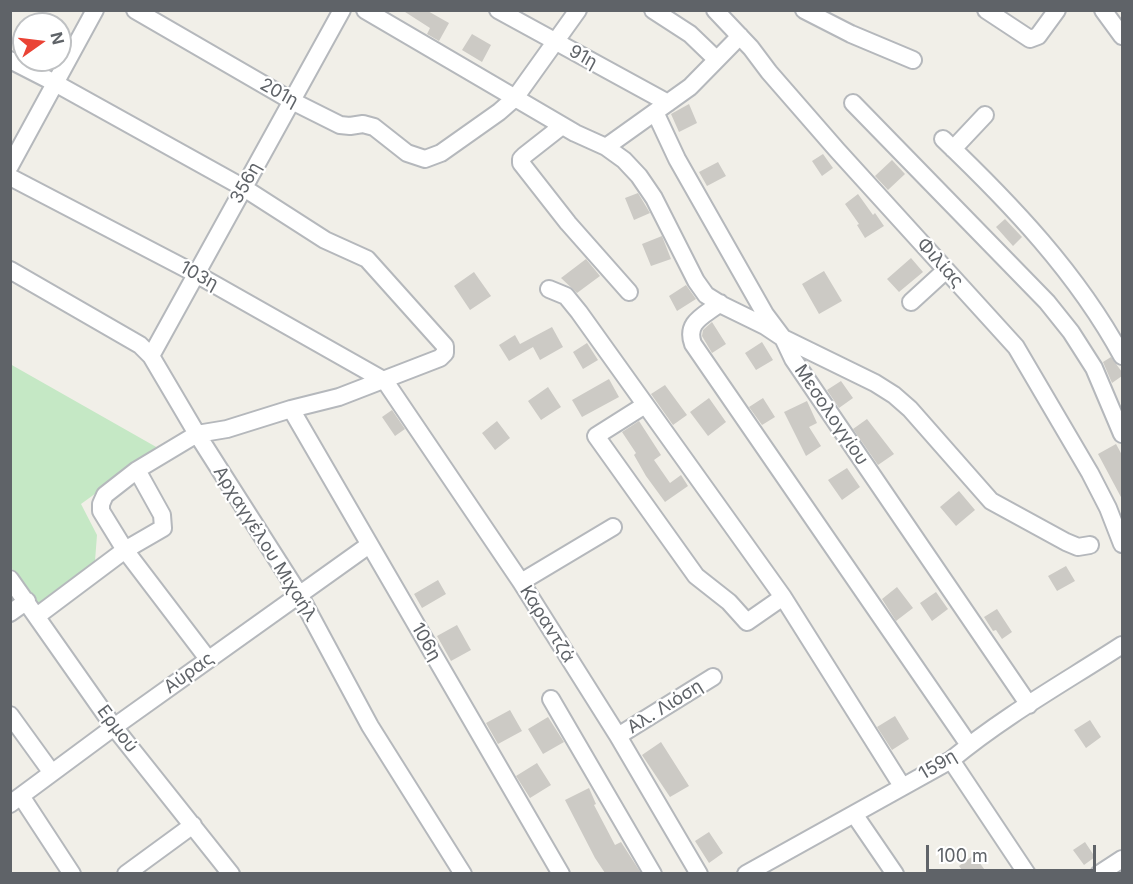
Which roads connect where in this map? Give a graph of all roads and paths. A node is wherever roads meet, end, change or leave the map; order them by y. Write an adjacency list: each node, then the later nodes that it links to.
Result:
1 (95, 10): 19 (street)
2 (135, 10): 21 (street, 201η)
3 (342, 10): 21 (street, 356η)
4 (365, 10): 20 (street)
5 (498, 10): 15 (street, 91η)
6 (578, 10): 15 (street)
7 (653, 10): 16 (street)
8 (715, 10): 13 (street, Φιλίας)
9 (804, 10): 18 (street)
10 (986, 10): 11 (street)
11 (1057, 10)
12 (1103, 10): 14 (street)
13 (740, 36): 16 (street); 31 (street, Φιλίας)
14 (1122, 36)
15 (555, 42): 20 (street); 23 (street, 91η)
16 (716, 59): 23 (street)
17 (10, 60): 19 (street)
18 (914, 60)
19 (55, 83): 27 (street); 29 (street)
20 (515, 98): 21 (street, 201η); 25 (street)
21 (292, 101): 29 (street, 356η)
22 (853, 103): 44 (street)
23 (661, 107): 26 (street); 37 (street, Μεσολογγίου)
24 (985, 115): 39 (street)
25 (562, 126): 26 (street); 34 (street)
26 (606, 147): 36 (street)
27 (10, 166)
28 (10, 177): 32 (street, 103η)
29 (244, 188): 32 (street, 356η); 40 (street)
30 (10, 270): 38 (street, Αρχαγγέλου Μιχαήλ)
31 (946, 270): 35 (street); 47 (street, Φιλίας)
32 (196, 274): 38 (street, 356η); 40 (street, 103η)
33 (549, 289): 41 (street)
34 (629, 292)
35 (911, 302)
36 (720, 303): 37 (street); 66 (street)
37 (783, 338): 49 (street); 62 (street, Μεσολογγίου)
38 (151, 356): 43 (street, Αρχαγγέλου Μιχαήλ)
39 (1122, 356)
40 (385, 381): 42 (street); 52 (street, Καραντζά)
41 (645, 405): 54 (street); 54 (street)
42 (291, 409): 43 (street); 48 (street, 106η)
43 (197, 434): 45 (street); 53 (street, Αρχαγγέλου Μιχαήλ)
44 (1122, 434)
45 (137, 470): 50 (street); 50 (street)
46 (613, 527): 52 (street)
47 (1122, 544)
48 (369, 545): 53 (street, Αύρας); 78 (street, 106η)
49 (1090, 545)
50 (125, 550): 57 (street); 59 (street)
51 (10, 579): 55 (street, Ερμού)
52 (521, 582): 65 (street, Καραντζά)
53 (299, 594): 59 (street, Αύρας); 77 (street, Αρχαγγέλου Μιχαήλ)
54 (783, 597): 69 (street)
55 (27, 601): 56 (street); 57 (street, Ερμού)
56 (10, 613)
57 (37, 616): 64 (street, Ερμού)
58 (1122, 645): 62 (street, 159η)
59 (208, 659): 64 (street, Αύρας)
60 (713, 677): 65 (street, Αλ. Λιόση)
61 (551, 699): 79 (street)
62 (1029, 705): 66 (street, 159η)
63 (10, 715): 68 (street)
64 (114, 727): 68 (street, Αύρας); 72 (street, Ερμού)
65 (618, 736): 80 (street, Καραντζά)
66 (969, 745): 67 (street, 159η)
67 (951, 759): 69 (street, 159η); 83 (street)
68 (52, 772): 70 (street, Αύρας)
69 (902, 786): 71 (street, 159η)
70 (16, 800): 74 (street)
71 (854, 814): 81 (street, 159η); 82 (street)
72 (194, 825): 75 (street); 76 (street, Ερμού)
73 (1122, 859): 84 (street)
74 (72, 873)
75 (126, 873)
76 (231, 873)
77 (463, 873)
78 (561, 873)
79 (653, 873)
80 (699, 873)
81 (746, 873)
82 (895, 873)
83 (1027, 873)
84 (1099, 873)

